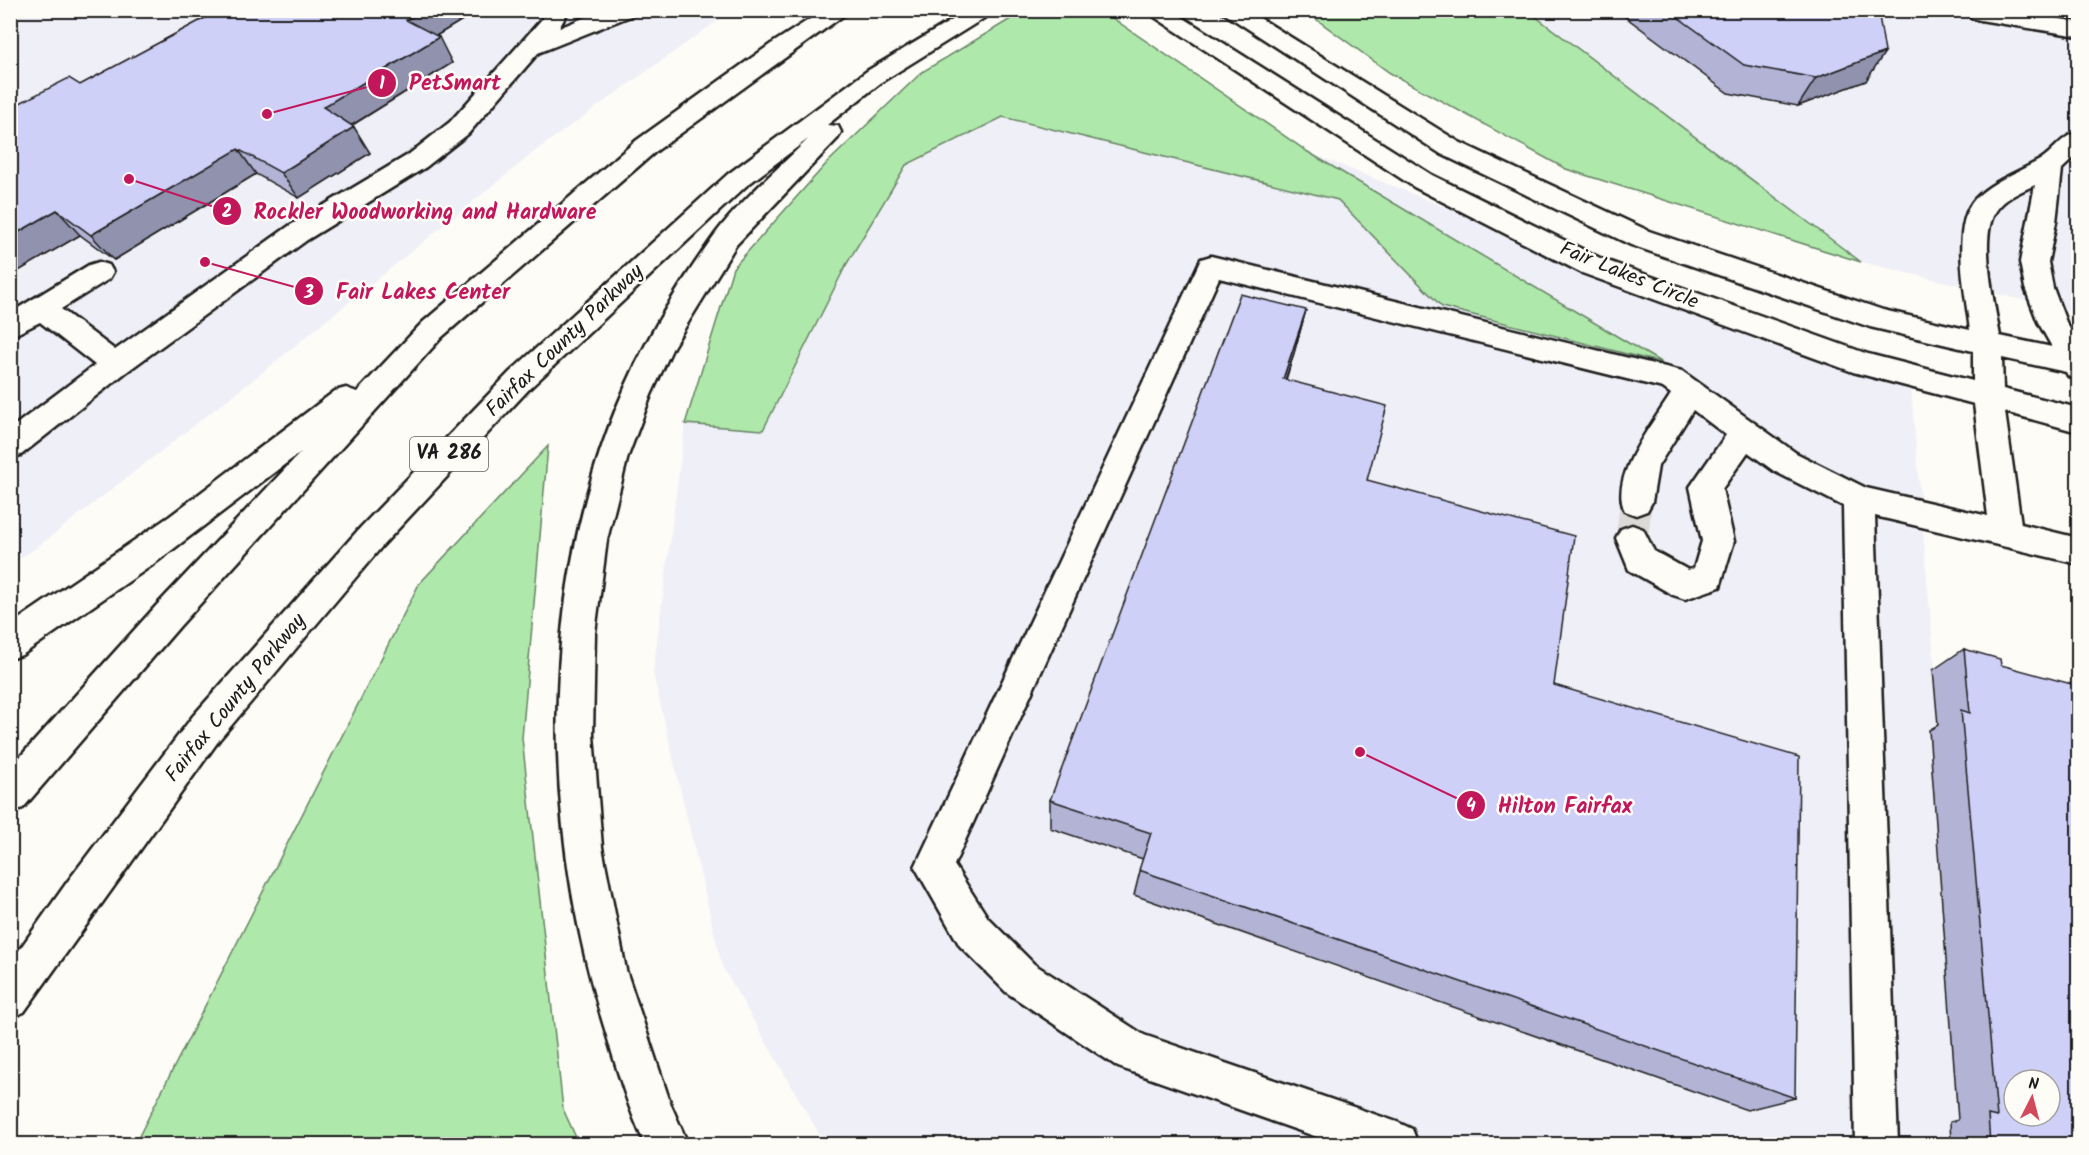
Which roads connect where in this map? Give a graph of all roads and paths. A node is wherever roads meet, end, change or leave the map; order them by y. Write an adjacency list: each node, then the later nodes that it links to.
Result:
1 (558, 10): 10 (main road)
2 (625, 10): 10 (main road)
3 (840, 10): 16 (main road)
4 (986, 10): 9 (main road, Fairfax County Parkway / VA 286)
5 (1155, 10): 21 (main road, Fair Lakes Circle)
6 (1230, 10): 17 (main road, Fair Lakes Circle)
7 (1980, 13): 8 (main road)
8 (2079, 30)
9 (940, 40): 32 (main road, Fairfax County Parkway / VA 286); 33 (main road)
10 (530, 48): 18 (main road)
11 (2079, 140): 12 (main road)
12 (2050, 166): 17 (main road); 19 (main road)
13 (99, 272): 14 (main road)
14 (41, 308): 15 (main road); 18 (main road)
15 (10, 327)
16 (432, 330): 30 (main road); 31 (main road)
17 (1987, 344): 19 (main road, Fair Lakes Circle); 21 (main road)
18 (115, 365): 24 (main road)
19 (2078, 366)
20 (1689, 391): 23 (main road); 26 (main road); 34 (main road)
21 (1989, 397): 22 (main road, Fair Lakes Circle); 27 (main road)
22 (2079, 420)
23 (1745, 433): 25 (main road); 28 (main road)
24 (10, 446)
25 (1858, 499): 27 (main road); 35 (main road)
26 (1636, 502)
27 (2006, 532): 29 (main road)
28 (1632, 538)
29 (2079, 551)
30 (10, 644)
31 (10, 796)
32 (10, 998)
33 (667, 1144)
34 (1397, 1144)
35 (1877, 1144)

